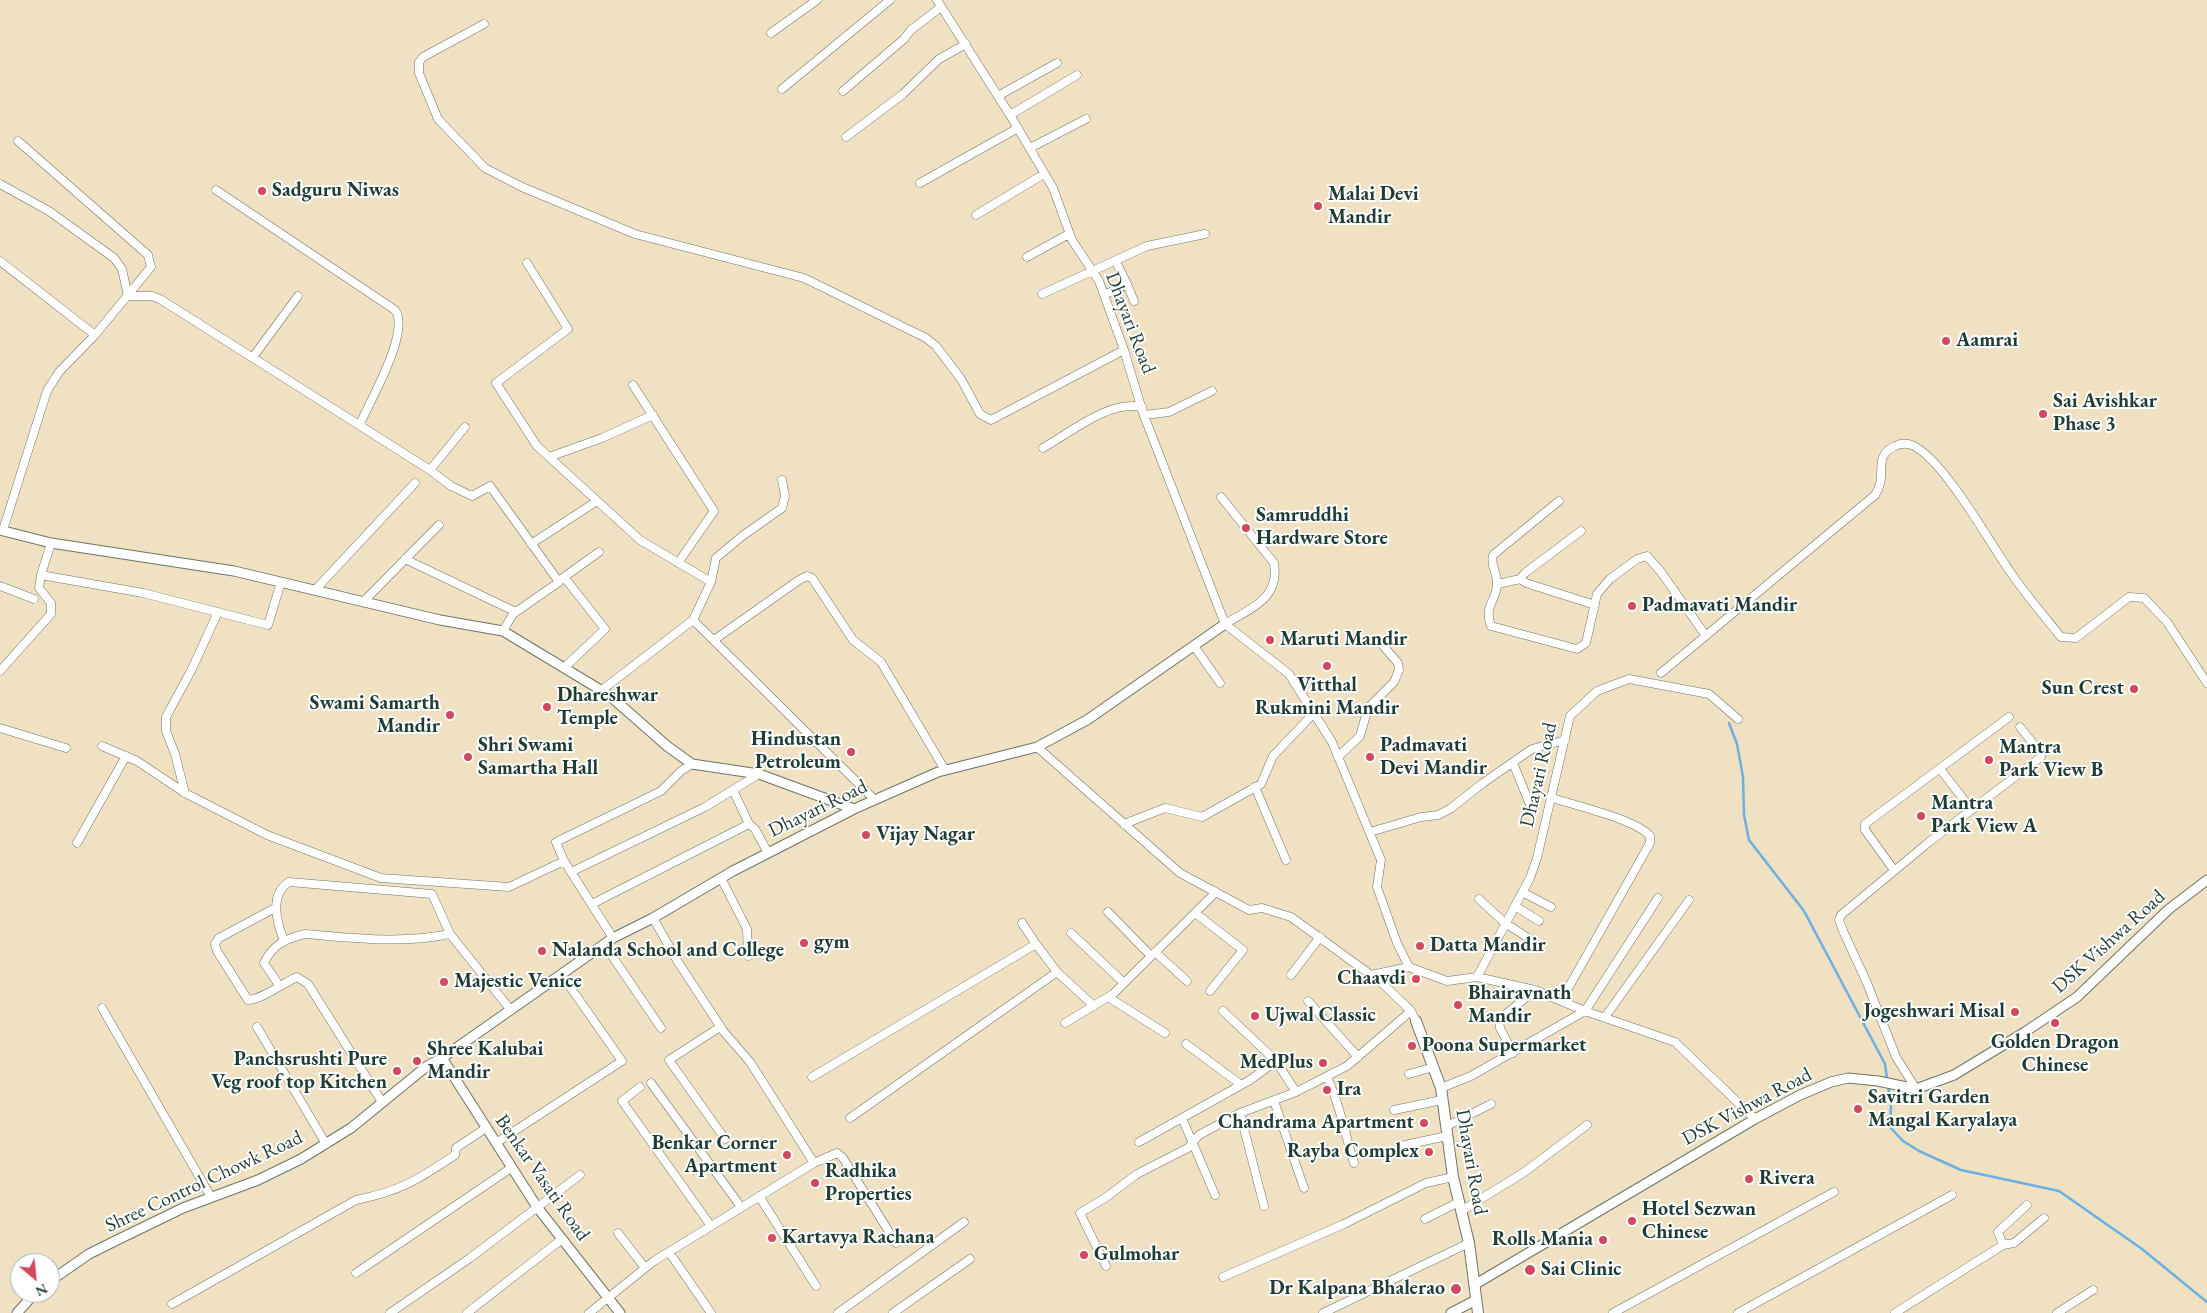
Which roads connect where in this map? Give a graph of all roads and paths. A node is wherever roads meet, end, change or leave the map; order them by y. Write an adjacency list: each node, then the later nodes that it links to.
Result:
1 (817, 0): 5 (street)
2 (890, 0): 9 (street)
3 (939, 3): 6 (street, Dhayari Road); 10 (street)
4 (484, 24): 37 (street)
5 (770, 32)
6 (966, 44): 11 (street, Dhayari Road); 15 (street)
7 (1057, 63): 11 (street)
8 (1077, 74): 12 (street)
9 (782, 89)
10 (843, 91)
11 (998, 96): 12 (street, Dhayari Road)
12 (1010, 115): 14 (street, Dhayari Road)
13 (1086, 119): 17 (street)
14 (1018, 128): 17 (street, Dhayari Road); 19 (street)
15 (846, 138)
16 (18, 141): 33 (street)
17 (1030, 148): 18 (street, Dhayari Road)
18 (1044, 174): 22 (street); 23 (street, Dhayari Road)
19 (920, 183)
20 (0, 184): 33 (street)
21 (216, 190): 43 (street)
22 (976, 215)
23 (1069, 234): 25 (street); 29 (street, Dhayari Road)
24 (1205, 234): 29 (street)
25 (1027, 257)
26 (0, 261): 36 (street)
27 (527, 263): 46 (street)
28 (1118, 266): 30 (street)
29 (1092, 271): 31 (street); 32 (street, Dhayari Road)
30 (1127, 284): 32 (street); 35 (street)
31 (1042, 294)
32 (1104, 295): 37 (street, Dhayari Road)
33 (128, 296): 36 (street); 38 (street)
34 (298, 296): 38 (street)
35 (1134, 301)
36 (95, 335): 54 (street)
37 (1124, 350): 41 (street, Dhayari Road)
38 (253, 357): 43 (street)
39 (633, 385): 42 (street)
40 (1212, 391): 41 (street)
41 (1143, 411): 45 (street); 75 (street, Dhayari Road)
42 (653, 416): 46 (street); 60 (street)
43 (360, 424): 47 (street)
44 (465, 427): 47 (street)
45 (1043, 448)
46 (549, 457): 51 (street)
47 (430, 470): 57 (street)
48 (782, 480): 65 (street)
49 (415, 483): 68 (street)
50 (1221, 497): 75 (street)
51 (597, 500): 57 (street); 60 (street)
52 (1559, 500): 66 (street)
53 (440, 525): 59 (street)
54 (1, 530): 56 (street)
55 (1581, 531): 63 (street)
56 (52, 543): 61 (street); 64 (street)
57 (531, 544): 62 (street)
58 (599, 552): 62 (street)
59 (405, 559): 70 (street); 73 (street)
60 (678, 563): 65 (street)
61 (40, 575): 72 (street); 82 (street)
62 (561, 579): 73 (street); 81 (street)
63 (1520, 579): 66 (street); 71 (street)
64 (281, 582): 68 (street); 72 (street)
65 (711, 582): 74 (street)
66 (1498, 584): 71 (street)
67 (0, 586): 69 (street)
68 (315, 590): 70 (street)
69 (34, 599)
70 (363, 602): 76 (street)
71 (1595, 605): 77 (street)
72 (218, 612): 105 (street)
73 (516, 612): 76 (street)
74 (693, 620): 78 (street); 86 (street)
75 (1225, 624): 80 (street, Dhayari Road); 87 (street)
76 (503, 631): 81 (street)
77 (1706, 636): 83 (street); 85 (street)
78 (714, 640): 101 (street); 107 (street)
79 (1378, 640): 97 (street)
80 (1194, 646): 84 (street); 94 (street, Dhayari Road)
81 (564, 668): 86 (street)
82 (0, 672)
83 (1661, 673)
84 (1220, 683)
85 (2207, 683)
86 (602, 690): 99 (street)
87 (1314, 713): 97 (street); 103 (street)
88 (2009, 717): 100 (street)
89 (1738, 719): 92 (street, Dhayari Road)
90 (2020, 727): 110 (street)
91 (0, 728): 95 (street)
92 (1564, 740): 98 (street); 106 (street, Dhayari Road)
93 (102, 746): 96 (street)
94 (1037, 747): 101 (street, Dhayari Road); 112 (street)
95 (66, 748)
96 (126, 756): 105 (street); 114 (street)
97 (1338, 757): 113 (street)
98 (1513, 762): 108 (street); 113 (street)
99 (692, 764): 102 (street); 117 (street)
100 (1940, 769): 110 (street); 118 (street)
101 (944, 770): 107 (street, Dhayari Road)
102 (759, 774): 104 (street); 109 (street)
103 (1255, 787): 112 (street); 116 (street)
104 (734, 790): 111 (street); 119 (street)
105 (185, 793): 117 (street)
106 (1552, 798): 123 (street, Dhayari Road); 160 (street)
107 (875, 800): 109 (street, Dhayari Road)
108 (1531, 807)
109 (854, 809): 115 (street, Dhayari Road)
110 (1972, 810): 118 (street)
111 (748, 824): 115 (street); 127 (street)
112 (1124, 824): 122 (street)
113 (1370, 832): 147 (street)
114 (77, 843)
115 (768, 853): 120 (street, Dhayari Road)
116 (1286, 860)
117 (564, 861): 119 (street)
118 (1894, 870): 187 (street)
119 (571, 872): 127 (street)
120 (721, 878): 133 (street, Dhayari Road); 146 (street)
121 (2207, 880): 187 (street, DSK Vishwa Road)
122 (1216, 892): 132 (street); 139 (street)
123 (1522, 892): 128 (street, Dhayari Road); 130 (street)
124 (1658, 898): 166 (street)
125 (1478, 899): 135 (street)
126 (1689, 900): 167 (street)
127 (592, 904): 140 (street)
128 (1515, 906): 134 (street); 135 (street, Dhayari Road)
129 (276, 908): 138 (street); 141 (street); 155 (street)
130 (1551, 908)
131 (1108, 912): 145 (street)
132 (1195, 914): 145 (street); 157 (street)
133 (653, 918): 140 (street, Dhayari Road); 171 (street)
134 (1539, 920)
135 (1506, 923): 142 (street); 152 (street, Dhayari Road)
136 (1022, 924): 144 (street)
137 (1071, 933): 154 (street)
138 (450, 934): 141 (street); 163 (street)
139 (1320, 937): 150 (street); 151 (street)
140 (614, 938): 143 (street, Dhayari Road)
141 (284, 941): 155 (street)
142 (1533, 941)
143 (604, 944): 149 (street, Dhayari Road); 172 (street)
144 (1036, 944): 148 (street); 181 (street)
145 (1153, 954): 153 (street); 154 (street)
146 (748, 956)
147 (1409, 967): 151 (street); 152 (street)
148 (1057, 972): 161 (street); 195 (street)
149 (561, 974): 163 (street, Dhayari Road); 203 (street)
150 (1291, 975)
151 (1371, 975): 165 (street)
152 (1477, 977): 156 (street)
153 (1187, 981)
154 (1124, 983): 158 (street)
155 (279, 985): 191 (street)
156 (1535, 990): 160 (street); 175 (street)
157 (1210, 992)
158 (1108, 997): 161 (street); 173 (street)
159 (1308, 1001): 176 (street)
160 (1560, 1001): 166 (street)
161 (1094, 1006): 169 (street)
162 (102, 1008): 217 (street)
163 (510, 1009): 177 (street, Dhayari Road)
164 (1223, 1011): 178 (street)
165 (1411, 1011): 168 (street); 176 (street)
166 (1585, 1011): 167 (street); 175 (street)
167 (1605, 1017): 197 (street)
168 (1416, 1021): 179 (main road, Dhayari Road)
169 (1065, 1023)
170 (257, 1027): 204 (street)
171 (720, 1027): 201 (street); 207 (street)
172 (661, 1028)
173 (1165, 1033)
174 (1186, 1044): 184 (street)
175 (1513, 1053): 186 (street)
176 (1358, 1057): 182 (street)
177 (442, 1058): 191 (street, Shree Control Chowk Road); 199 (street, Benkar Vasati Road)
178 (1276, 1061): 184 (street); 188 (street)
179 (1434, 1067): 180 (street); 186 (main road, Dhayari Road)
180 (1408, 1074)
181 (812, 1077)
182 (1327, 1077): 188 (street); 208 (street)
183 (651, 1083): 221 (street)
184 (1240, 1084): 196 (street)
185 (640, 1088): 226 (street)
186 (1441, 1088): 189 (main road, Dhayari Road)
187 (1916, 1089): 197 (street, DSK Vishwa Road)
188 (1296, 1092): 190 (street)
189 (1442, 1100): 193 (street); 200 (main road, Dhayari Road)
190 (1274, 1101): 194 (street); 212 (street)
191 (382, 1102): 204 (street, Shree Control Chowk Road)
192 (1491, 1104): 200 (street)
193 (1394, 1110)
194 (1240, 1113): 205 (street); 218 (street)
195 (850, 1118)
196 (1182, 1118): 202 (street); 205 (street)
197 (1755, 1119): 239 (street, DSK Vishwa Road)
198 (1587, 1125): 222 (street)
199 (486, 1128): 203 (street, Benkar Vasati Road); 245 (street)
200 (1447, 1131): 206 (street); 211 (main road, Dhayari Road)
201 (725, 1139)
202 (1139, 1142)
203 (496, 1143): 209 (street, Benkar Vasati Road)
204 (326, 1144): 217 (street, Shree Control Chowk Road)
205 (1192, 1144): 214 (street); 234 (street)
206 (1405, 1145)
207 (814, 1163): 216 (street); 229 (street)
208 (1354, 1163)
209 (511, 1168): 220 (street, Benkar Vasati Road); 236 (street)
210 (580, 1175): 220 (street)
211 (1453, 1177): 222 (main road, Dhayari Road); 238 (street)
212 (1304, 1188)
213 (1834, 1192): 257 (street)
214 (1215, 1195)
215 (1952, 1195): 258 (street)
216 (759, 1196): 221 (street); 240 (street)
217 (211, 1197): 237 (street, Shree Control Chowk Road)
218 (1264, 1206)
219 (2027, 1206): 231 (street)
220 (537, 1207): 228 (street, Benkar Vasati Road); 247 (street)
221 (741, 1207): 226 (street)
222 (1460, 1207): 224 (street); 230 (main road, Dhayari Road)
223 (2044, 1218): 231 (street)
224 (1425, 1219)
225 (964, 1222): 252 (street)
226 (711, 1226): 232 (street)
227 (618, 1233): 235 (street)
228 (562, 1238): 242 (street, Benkar Vasati Road); 248 (street)
229 (896, 1243)
230 (1468, 1243): 239 (main road, Dhayari Road); 254 (street)
231 (2003, 1245): 259 (street)
232 (669, 1252): 235 (street); 251 (street)
233 (970, 1259): 253 (street)
234 (1106, 1266)
235 (645, 1268): 242 (street)
236 (356, 1273)
237 (60, 1274)
238 (1223, 1277)
239 (1474, 1285): 243 (main road, Dhayari Road)
240 (816, 1286)
241 (2093, 1290): 260 (street)
242 (608, 1297): 249 (street); 250 (street, Benkar Vasati Road)
243 (1476, 1300): 255 (street); 256 (main road, Dhayari Road)
244 (26, 1303): 246 (street)
245 (172, 1304)
246 (17, 1313)
247 (390, 1313)
248 (467, 1313)
249 (589, 1313)
250 (620, 1313)
251 (711, 1313)
252 (838, 1313)
253 (893, 1313)
254 (1322, 1313)
255 (1451, 1313)
256 (1478, 1313)
257 (1613, 1313)
258 (1738, 1313)
259 (1895, 1313)
260 (2057, 1313)

